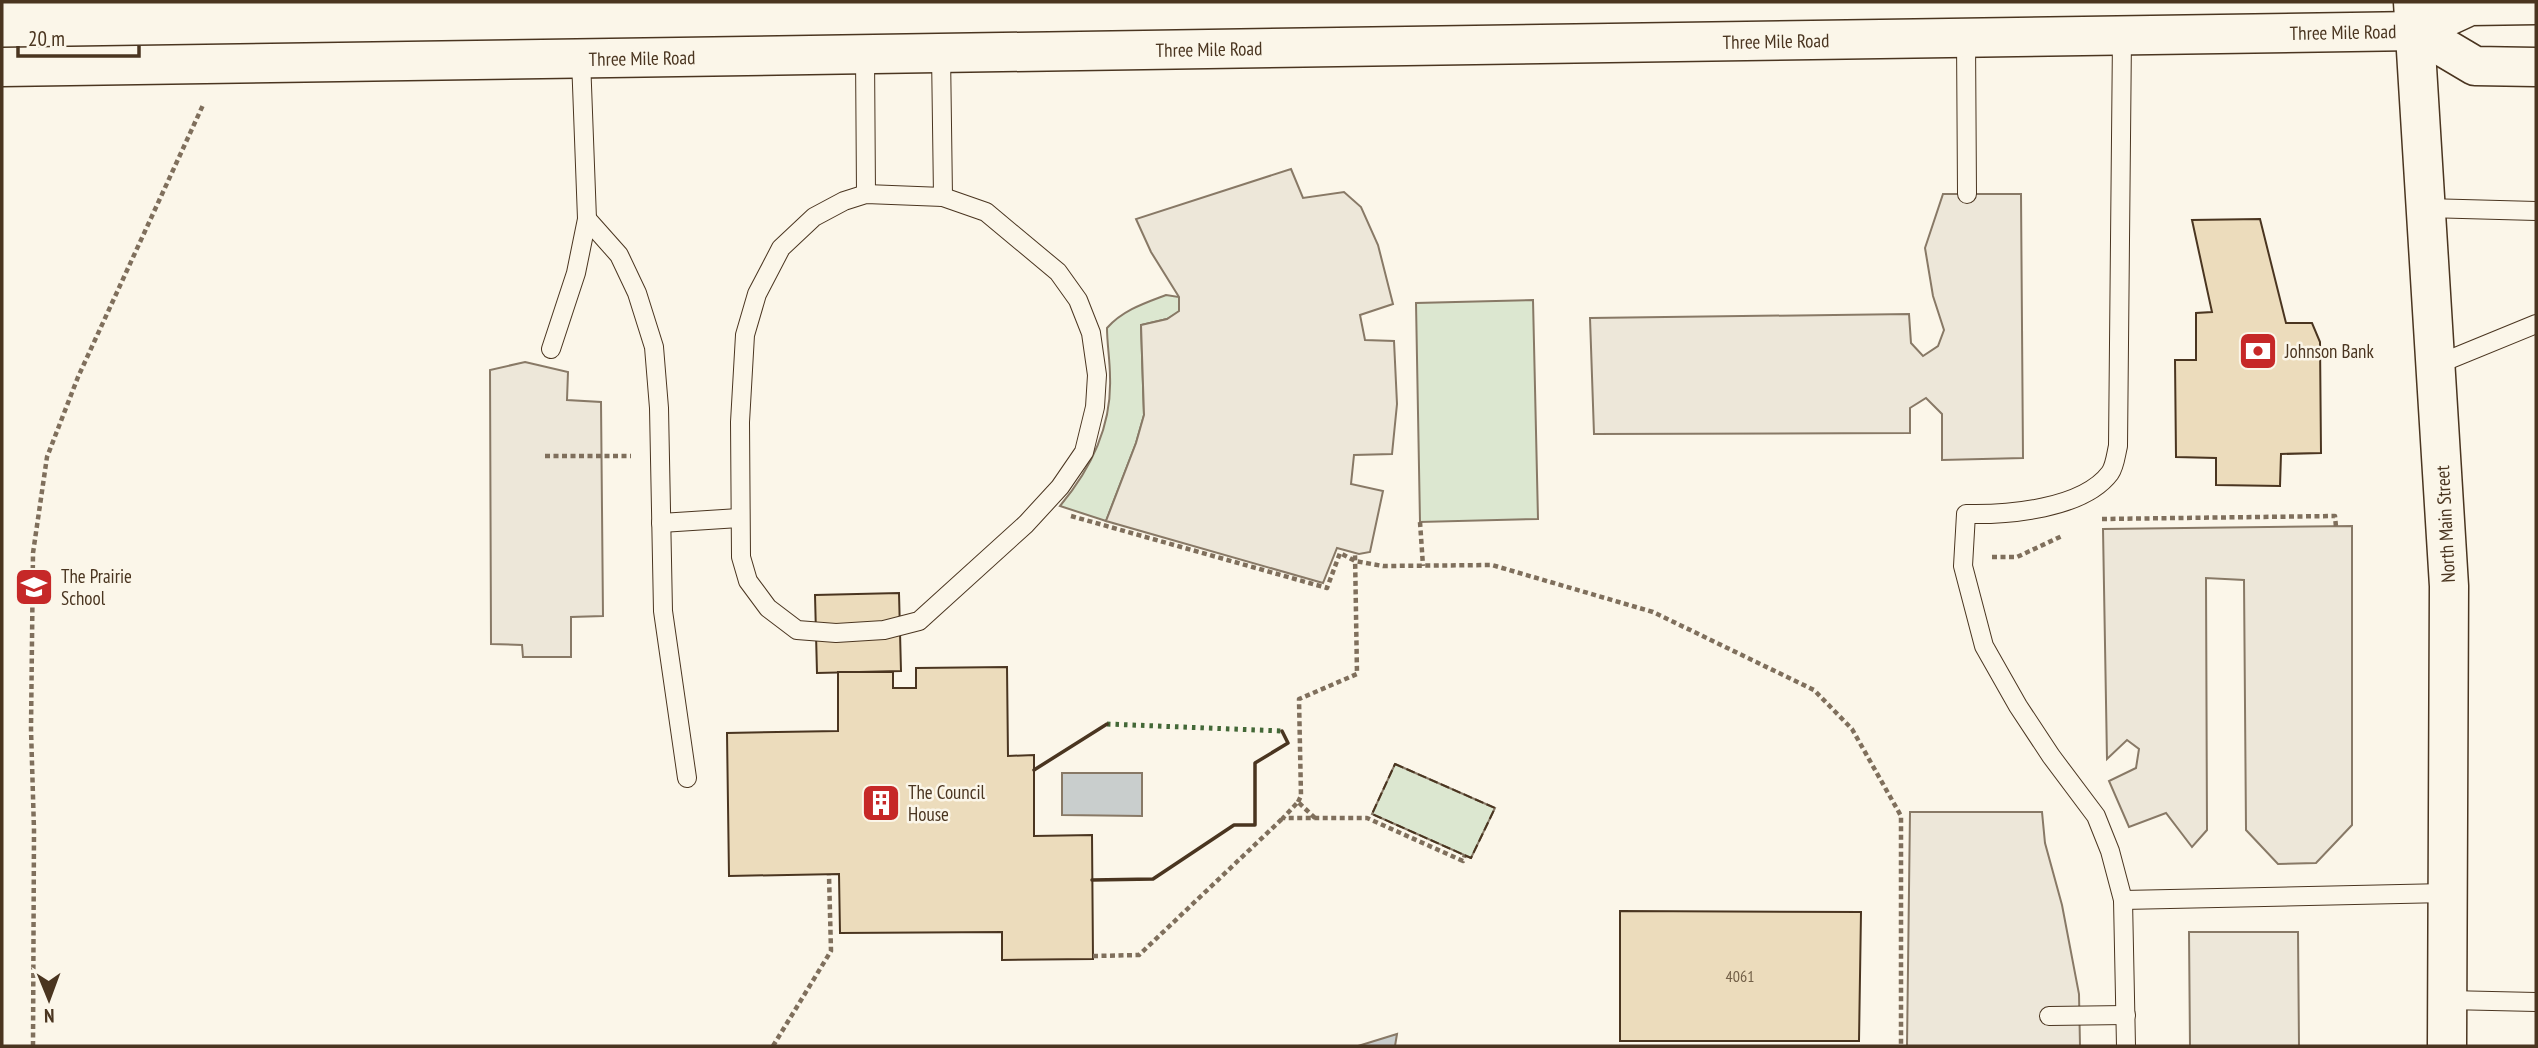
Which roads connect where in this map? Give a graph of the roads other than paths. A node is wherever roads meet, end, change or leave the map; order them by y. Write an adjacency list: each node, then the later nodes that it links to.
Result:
1 (2536, 5): 2 (street, Three Mile Road)
2 (2414, 17): 3 (street, Three Mile Road); 9 (street, Three Mile Road); 13 (street, North Main Street)
3 (2122, 36): 4 (street, Three Mile Road); 23 (lane)
4 (1966, 38): 5 (street, Three Mile Road); 11 (lane)
5 (942, 53): 6 (street, Three Mile Road); 12 (lane)
6 (865, 54): 7 (street, Three Mile Road); 10 (lane)
7 (580, 59): 8 (street, Three Mile Road); 15 (lane)
8 (2, 67)
9 (2536, 67)
10 (866, 194): 12 (lane); 19 (lane)
11 (1967, 194)
12 (943, 197): 19 (lane)
13 (2426, 208): 14 (lane); 18 (street, North Main Street)
14 (2536, 211)
15 (587, 219): 17 (lane); 20 (lane)
16 (2536, 324): 18 (lane)
17 (551, 349)
18 (2436, 365): 22 (street, North Main Street)
19 (739, 518): 20 (lane)
20 (661, 523): 21 (lane)
21 (687, 778)
22 (2446, 893): 23 (lane); 24 (street, North Main Street)
23 (2123, 900): 26 (lane)
24 (2448, 1000): 25 (lane); 29 (street, North Main Street)
25 (2536, 1002)
26 (2126, 1015): 27 (lane); 28 (lane)
27 (2049, 1016)
28 (2126, 1046)
29 (2447, 1046)

